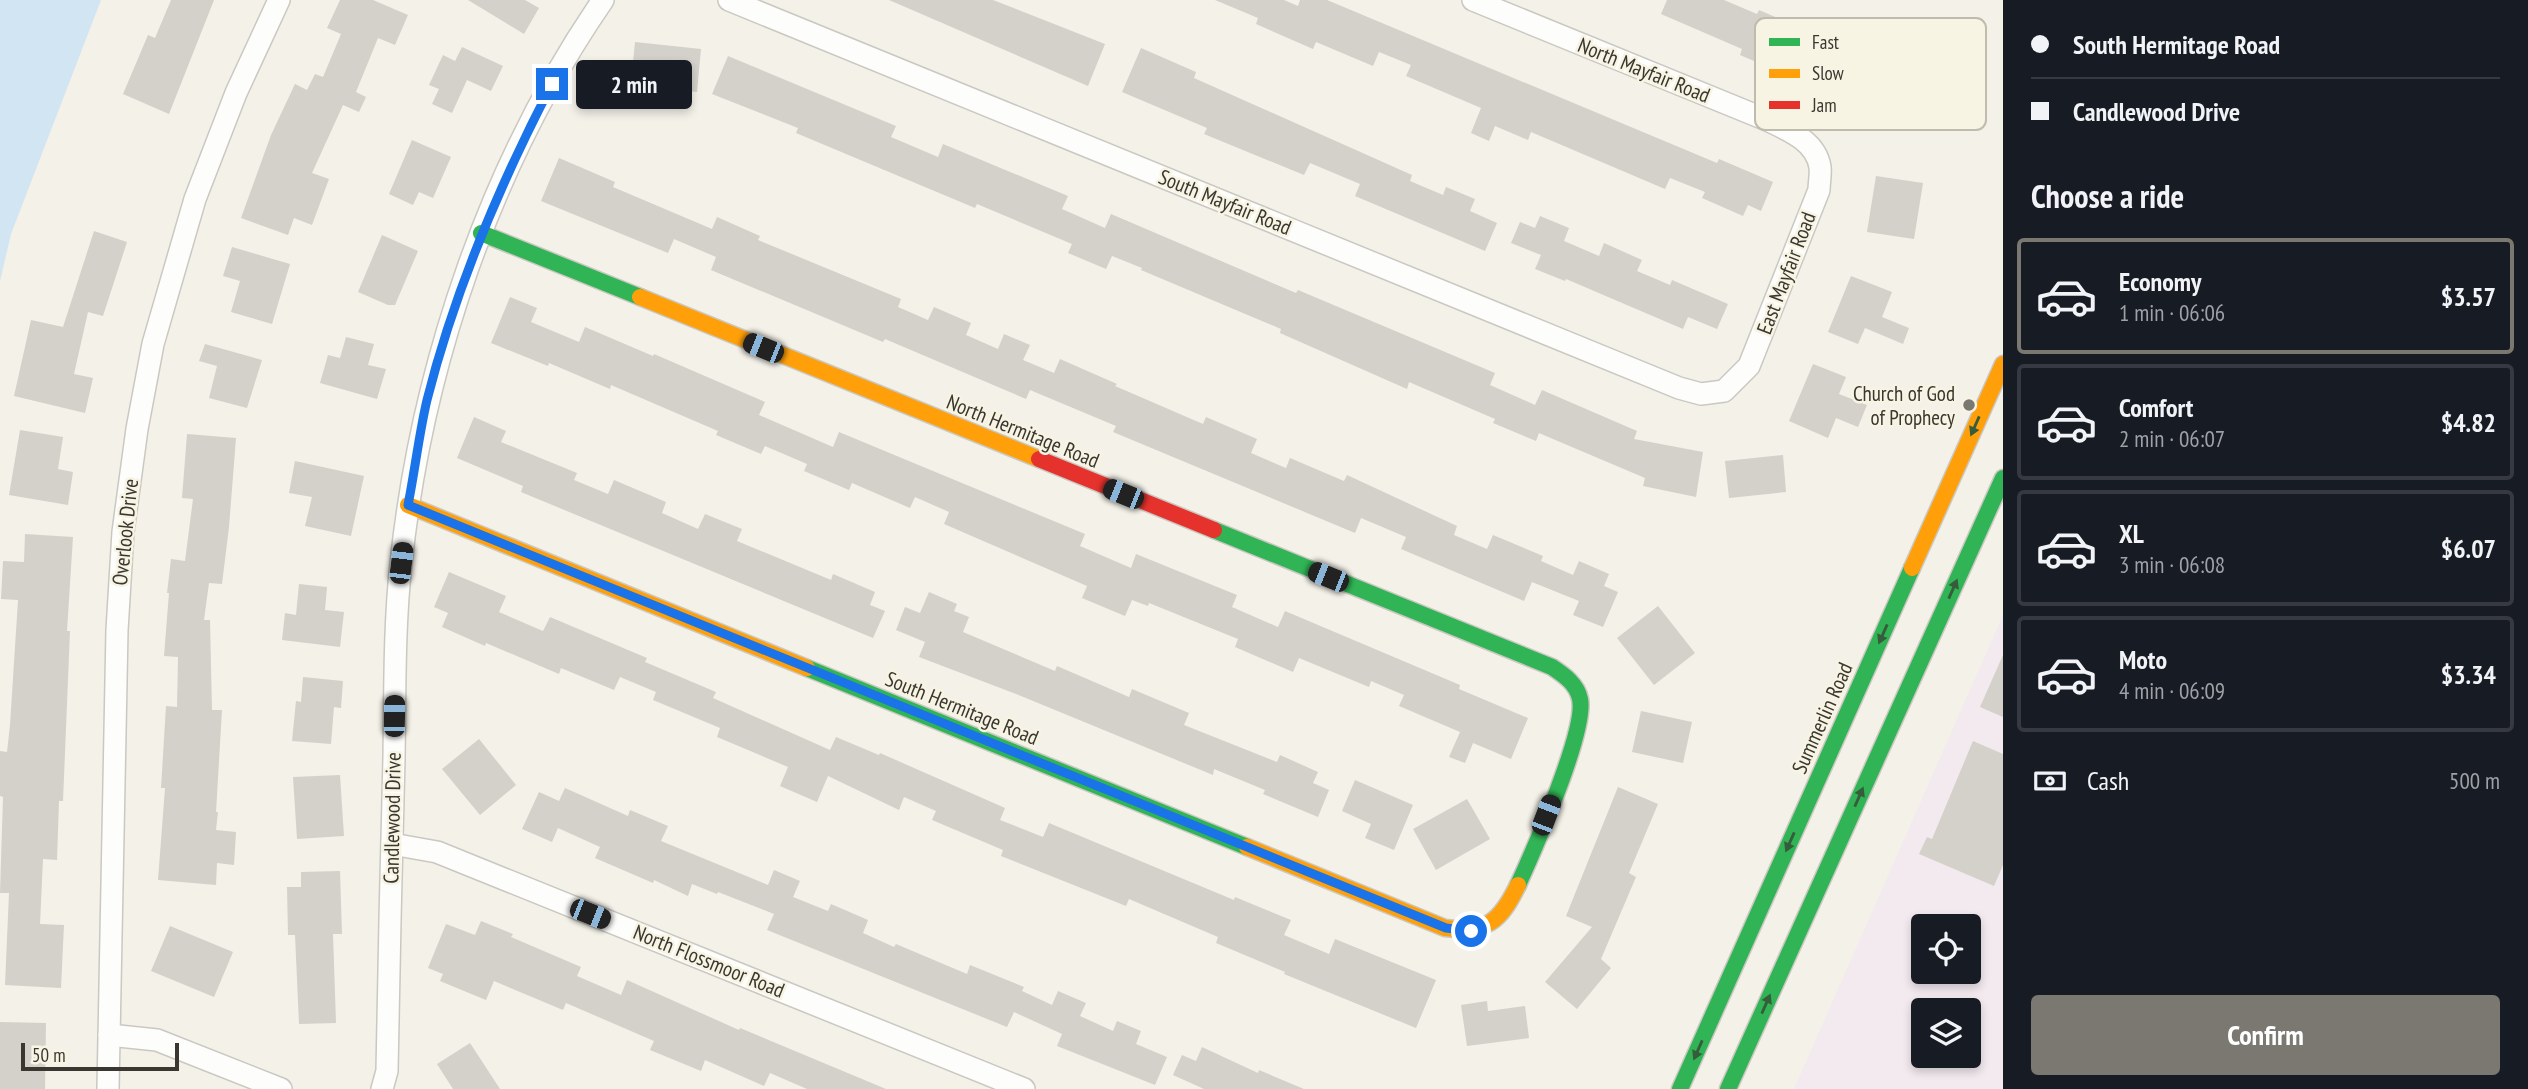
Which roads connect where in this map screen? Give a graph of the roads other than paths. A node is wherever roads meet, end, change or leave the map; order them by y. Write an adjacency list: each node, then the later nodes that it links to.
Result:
1 (279, 0): 15 (street, Overlook Drive)
2 (603, 0): 8 (street, Candlewood Drive)
3 (729, 0): 10 (street, South Mayfair Road)
4 (1473, 0): 5 (street, North Mayfair Road)
5 (1755, 115)
6 (1788, 130): 7 (street, North Mayfair Road)
7 (1811, 146): 10 (street, East Mayfair Road)
8 (481, 233): 12 (street, Candlewood Drive); 14 (street, North Hermitage Road)
9 (2003, 364): 20 (street, Summerlin Road, one-way to 20)
10 (1724, 391)
11 (2003, 478): 21 (street, one-way to 11)
12 (408, 505): 13 (street, Candlewood Drive); 14 (street, South Hermitage Road)
13 (392, 844): 18 (street, Candlewood Drive); 19 (street, North Flossmoor Road)
14 (1499, 915)
15 (109, 1035): 16 (street, Overlook Drive); 17 (street)
16 (108, 1089)
17 (281, 1089)
18 (382, 1089)
19 (1024, 1089)
20 (1680, 1089)
21 (1728, 1089)

